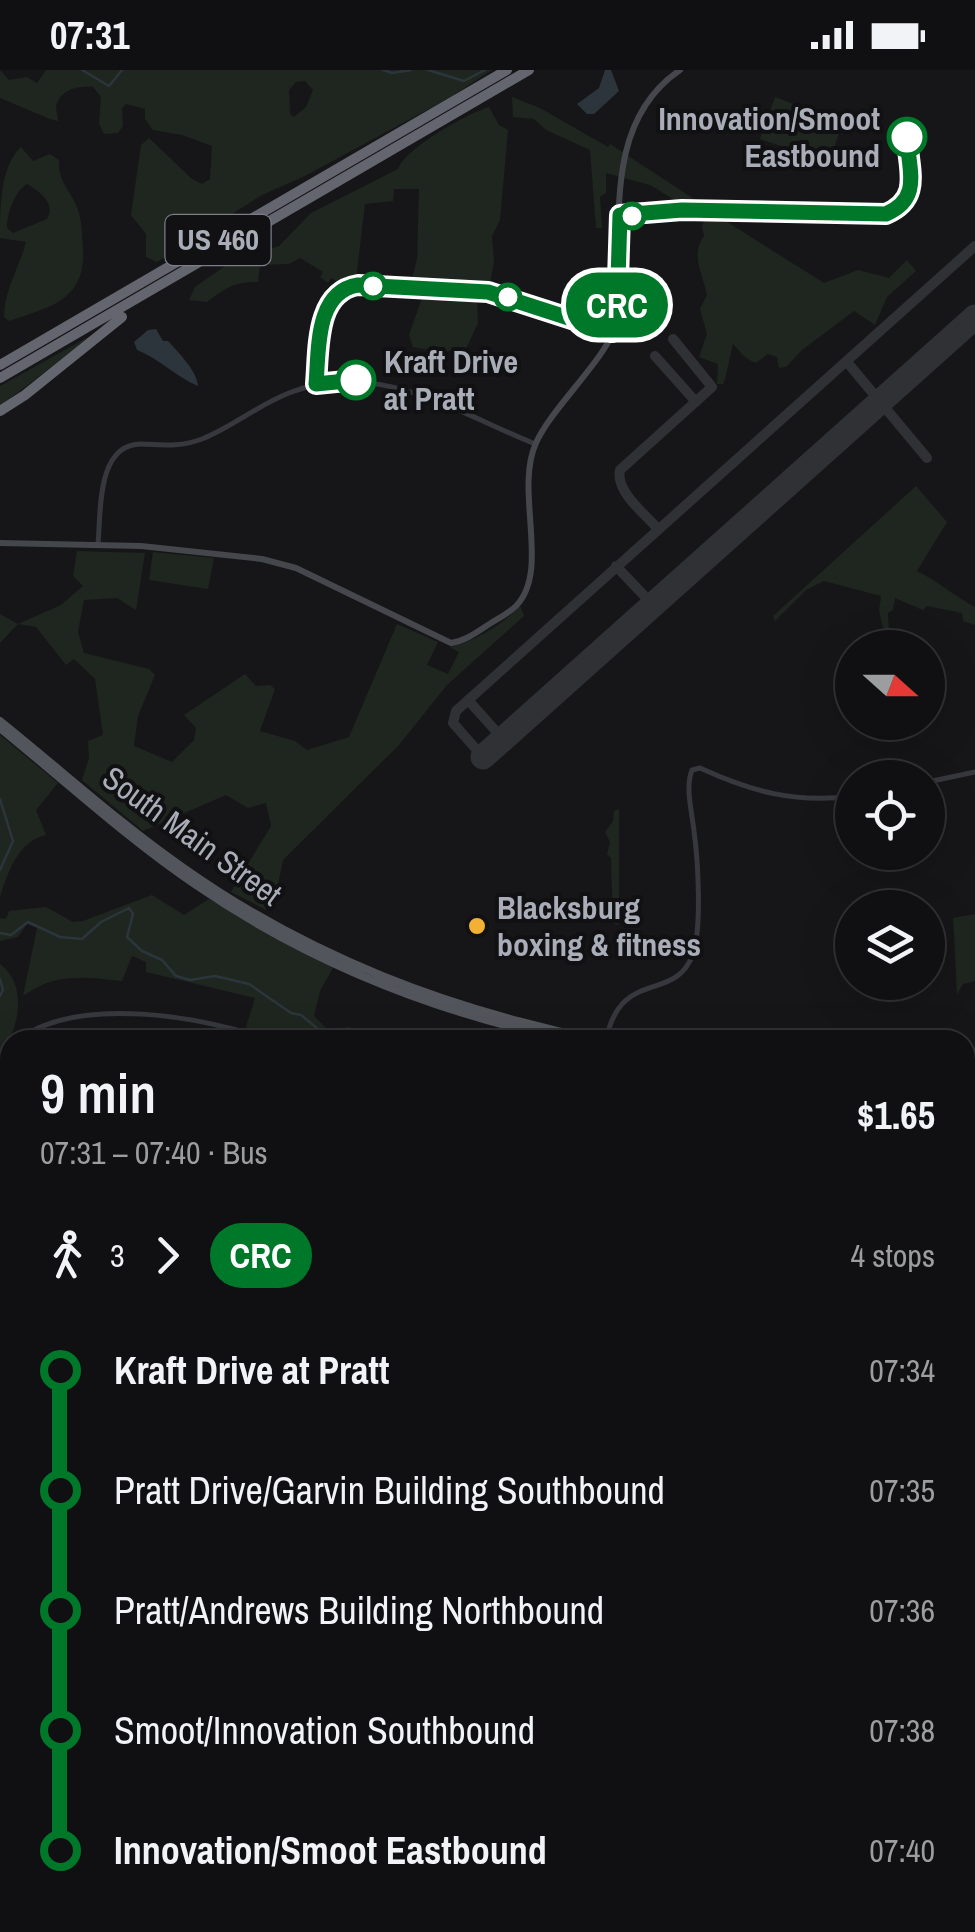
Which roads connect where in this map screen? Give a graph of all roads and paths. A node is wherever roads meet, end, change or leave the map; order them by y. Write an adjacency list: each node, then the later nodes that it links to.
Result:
1 (507, 70): 5 (highway, US 460)
2 (529, 70): 4 (highway, US 460)
3 (680, 70): 8 (main road)
4 (162, 286): 6 (highway, US 460); 7 (highway)
5 (0, 365)
6 (0, 378)
7 (0, 411)
8 (535, 444): 10 (street); 10 (main road)
9 (0, 543): 10 (main road)
10 (98, 544)
11 (0, 724): 15 (main road, South Main Street)
12 (975, 772): 13 (street)
13 (945, 778)
14 (835, 797): 20 (street)
15 (254, 918): 18 (main road, South Main Street); 19 (main road, South Main Street)
16 (40, 1030): 17 (street)
17 (236, 1030)
18 (521, 1030)
19 (553, 1030)
20 (609, 1030)

